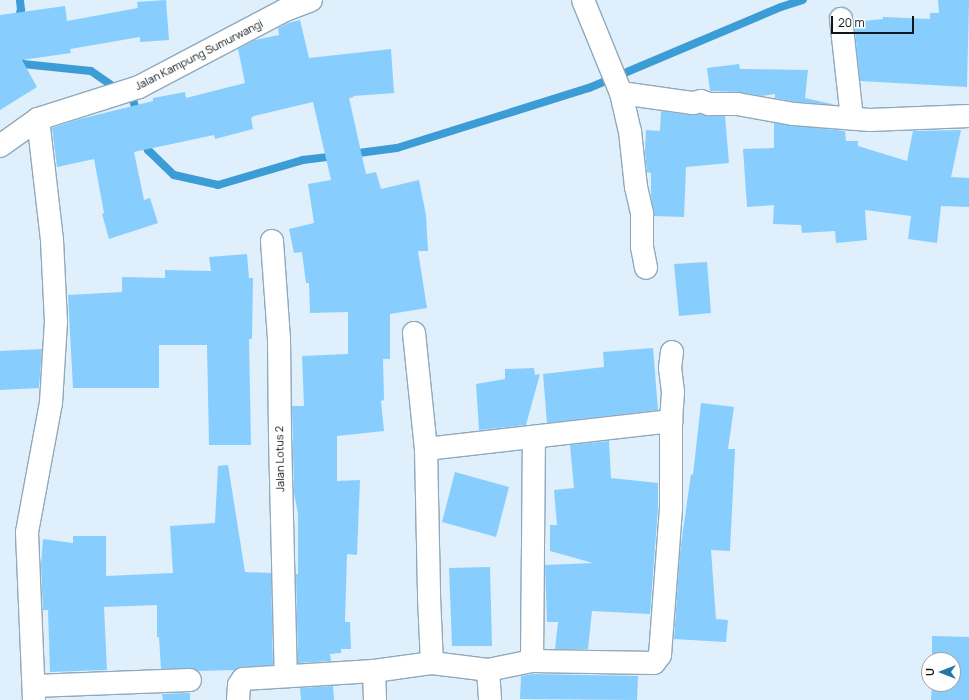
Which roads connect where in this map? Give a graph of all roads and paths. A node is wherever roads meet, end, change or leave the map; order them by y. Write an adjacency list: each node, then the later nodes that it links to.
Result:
1 (311, 0): 7 (street, Jalan Kampung Sumurwangi)
2 (583, 0): 4 (street)
3 (841, 19): 6 (street)
4 (619, 88): 6 (street); 10 (street)
5 (969, 116): 6 (street)
6 (852, 118)
7 (38, 119): 8 (street, Jalan Kampung Sumurwangi); 22 (street)
8 (0, 146)
9 (272, 241): 20 (street, Jalan Lotus 2)
10 (646, 268)
11 (414, 333): 15 (street)
12 (672, 352): 13 (street)
13 (671, 421): 14 (street); 16 (street)
14 (534, 438): 15 (street); 16 (street)
15 (426, 449): 17 (street)
16 (532, 661): 18 (street)
17 (432, 663): 18 (street); 19 (street)
18 (488, 670): 25 (street)
19 (374, 671): 20 (street); 24 (street)
20 (286, 676): 23 (street)
21 (190, 680): 22 (street)
22 (34, 693)
23 (238, 700)
24 (375, 700)
25 (490, 700)

